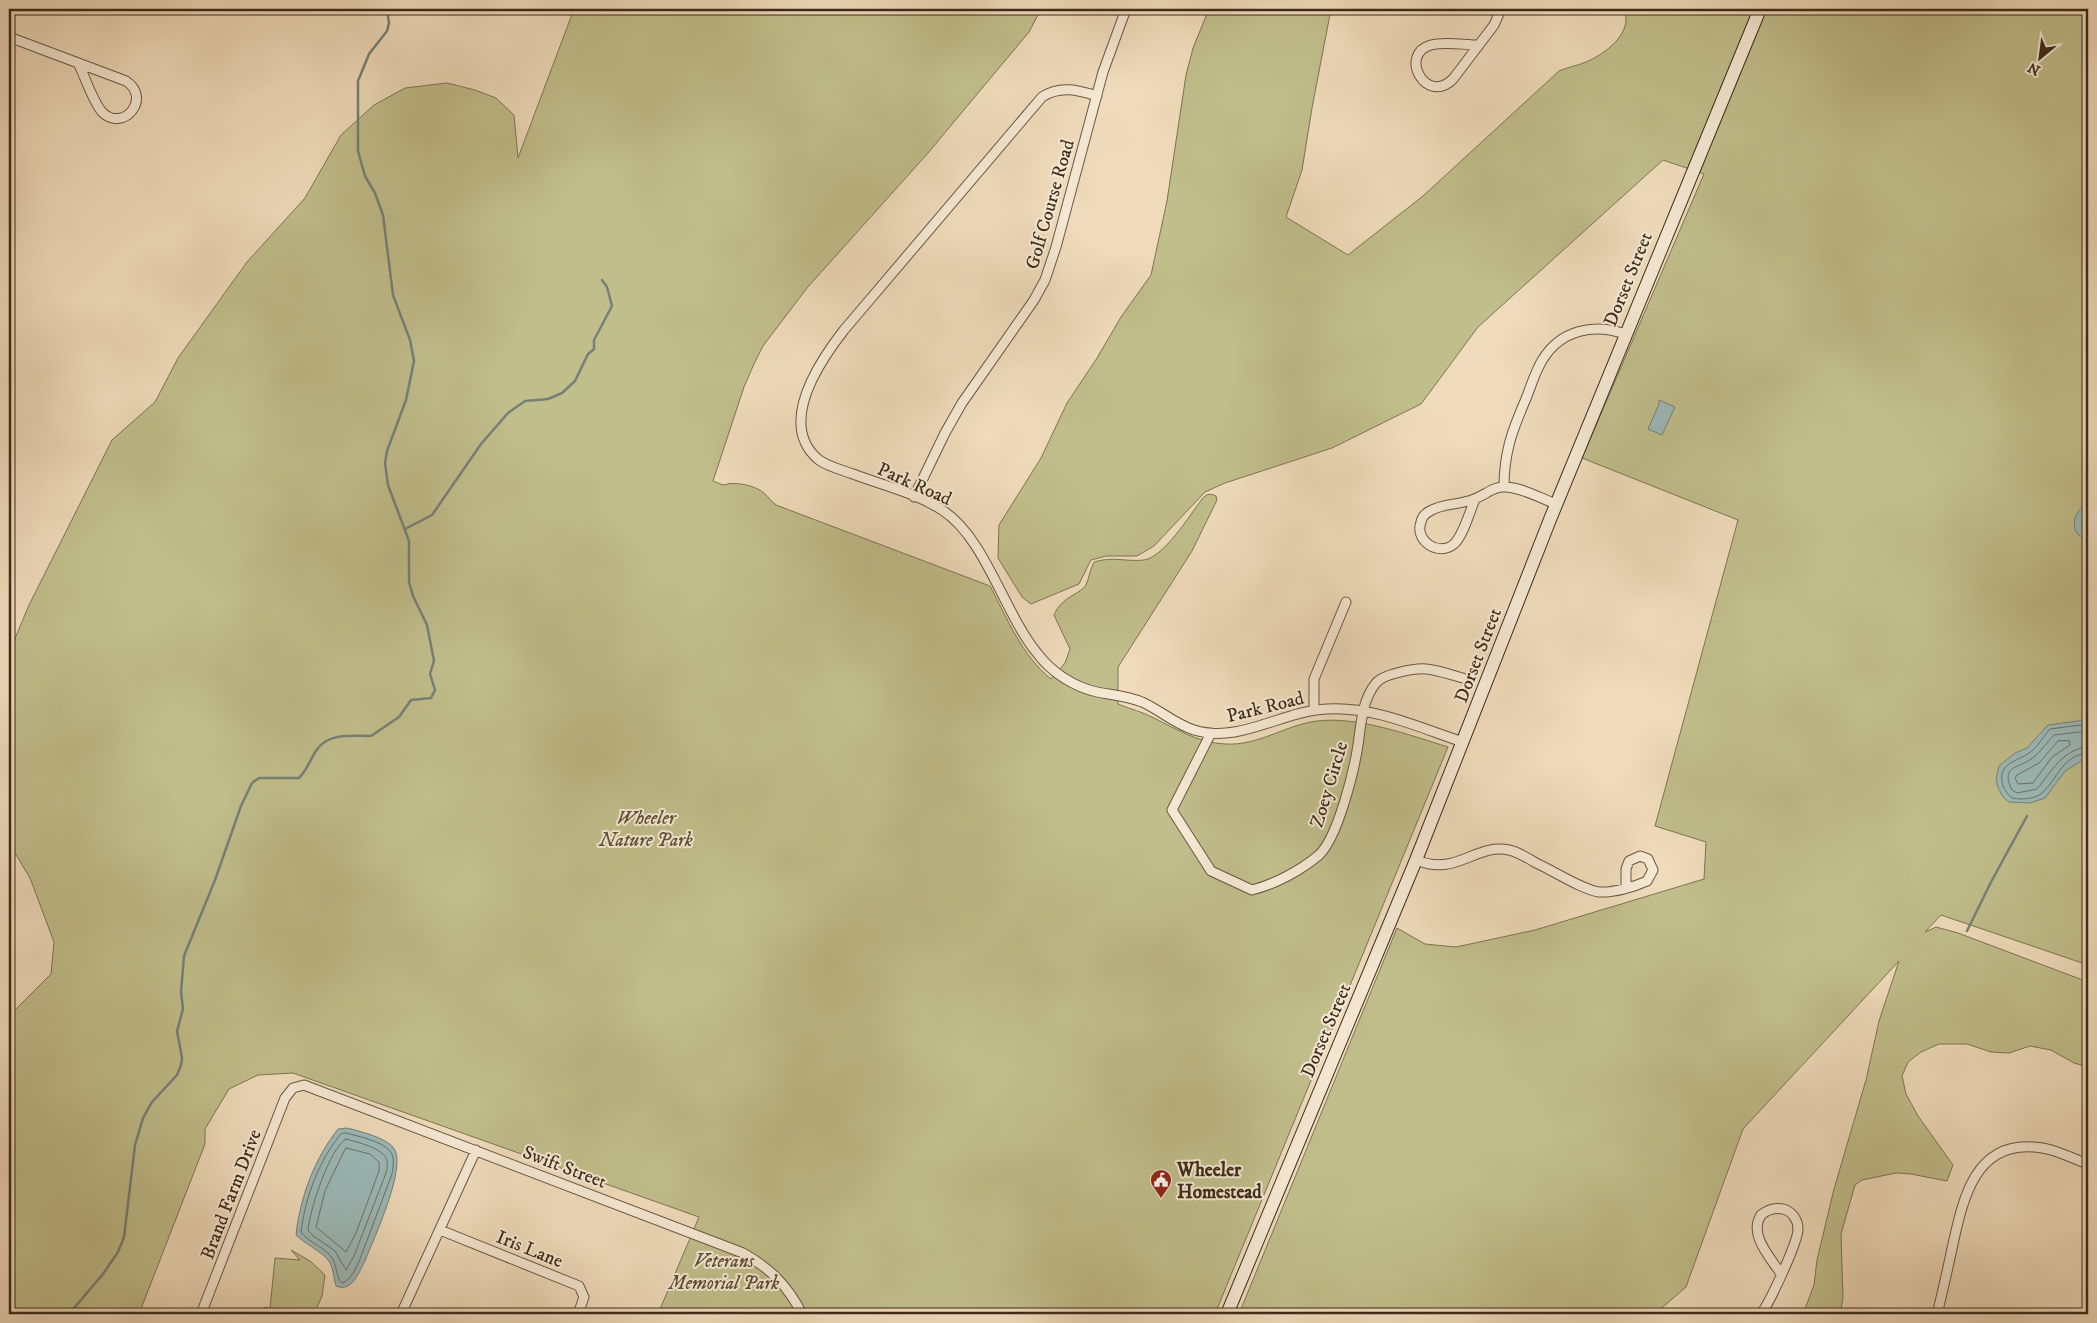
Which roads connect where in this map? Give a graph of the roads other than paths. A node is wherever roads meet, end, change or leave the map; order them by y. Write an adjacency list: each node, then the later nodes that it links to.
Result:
1 (1126, 9): 7 (street, Golf Course Road)
2 (1501, 9): 5 (street)
3 (1760, 9): 8 (street, Dorset Street)
4 (9, 37): 6 (street)
5 (1479, 45): 5 (street)
6 (78, 63): 6 (street)
7 (1097, 96): 10 (street, Golf Course Road); 10 (street, Park Road)
8 (1625, 334): 9 (street); 12 (street, Dorset Street)
9 (1504, 487): 11 (street); 12 (street)
10 (914, 497): 17 (street, Park Road)
11 (1476, 499): 11 (street)
12 (1556, 504): 18 (street, Dorset Street)
13 (1346, 602): 15 (street)
14 (1463, 678): 16 (street)
15 (1314, 710): 16 (street, Park Road); 17 (street, Park Road)
16 (1363, 711): 17 (street, Zoey Circle); 18 (street, Park Road)
17 (1211, 733)
18 (1463, 742): 19 (street, Dorset Street)
19 (1416, 860): 20 (street); 30 (street, Dorset Street)
20 (1626, 887)
21 (293, 1088): 22 (street, Swift Street); 26 (street, Brand Farm Drive)
22 (476, 1150): 24 (street); 29 (street, Swift Street)
23 (2088, 1164): 32 (street)
24 (440, 1230): 27 (street); 28 (street, Iris Lane)
25 (1781, 1274): 25 (street); 31 (street)
26 (201, 1314)
27 (401, 1314)
28 (578, 1314)
29 (802, 1314)
30 (1226, 1314)
31 (1761, 1314)
32 (1937, 1314)

